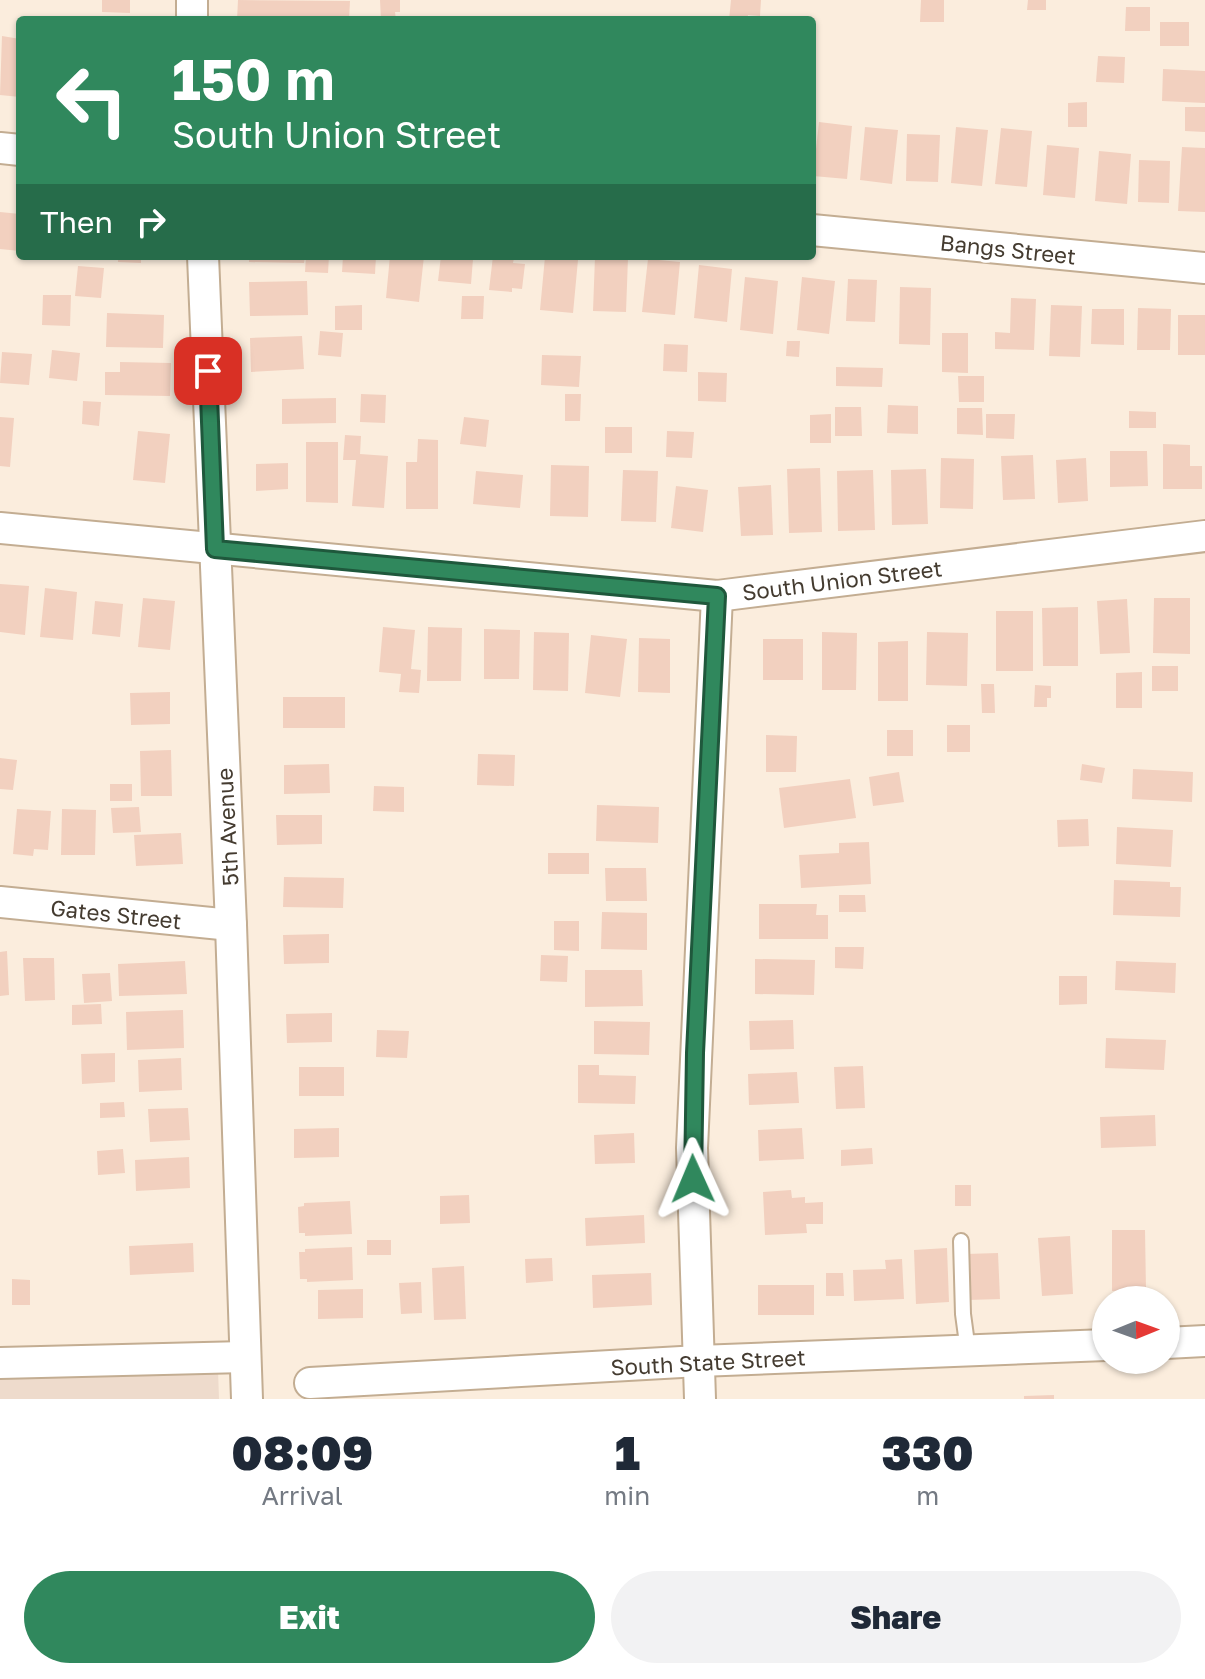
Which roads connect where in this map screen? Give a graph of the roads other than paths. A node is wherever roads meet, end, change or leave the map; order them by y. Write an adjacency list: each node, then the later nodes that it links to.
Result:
1 (816, 230): 3 (street, Bangs Street)
2 (203, 260): 6 (street, 5th Avenue)
3 (1205, 268)
4 (0, 528): 6 (street, South Union Street)
5 (1205, 536): 7 (street, South Union Street)
6 (215, 549): 7 (street, South Union Street); 9 (street, 5th Avenue)
7 (717, 596): 16 (street)
8 (0, 902): 9 (street, Gates Street)
9 (231, 925): 15 (street, 5th Avenue)
10 (961, 1241): 14 (lane)
11 (1205, 1341): 12 (street)
12 (1180, 1342)
13 (1092, 1346): 14 (street, South State Street)
14 (968, 1351): 16 (street, South State Street)
15 (245, 1357): 17 (street); 19 (street, 5th Avenue)
16 (699, 1361): 18 (street, South State Street); 20 (street)
17 (0, 1363)
18 (310, 1383)
19 (247, 1399)
20 (700, 1399)

